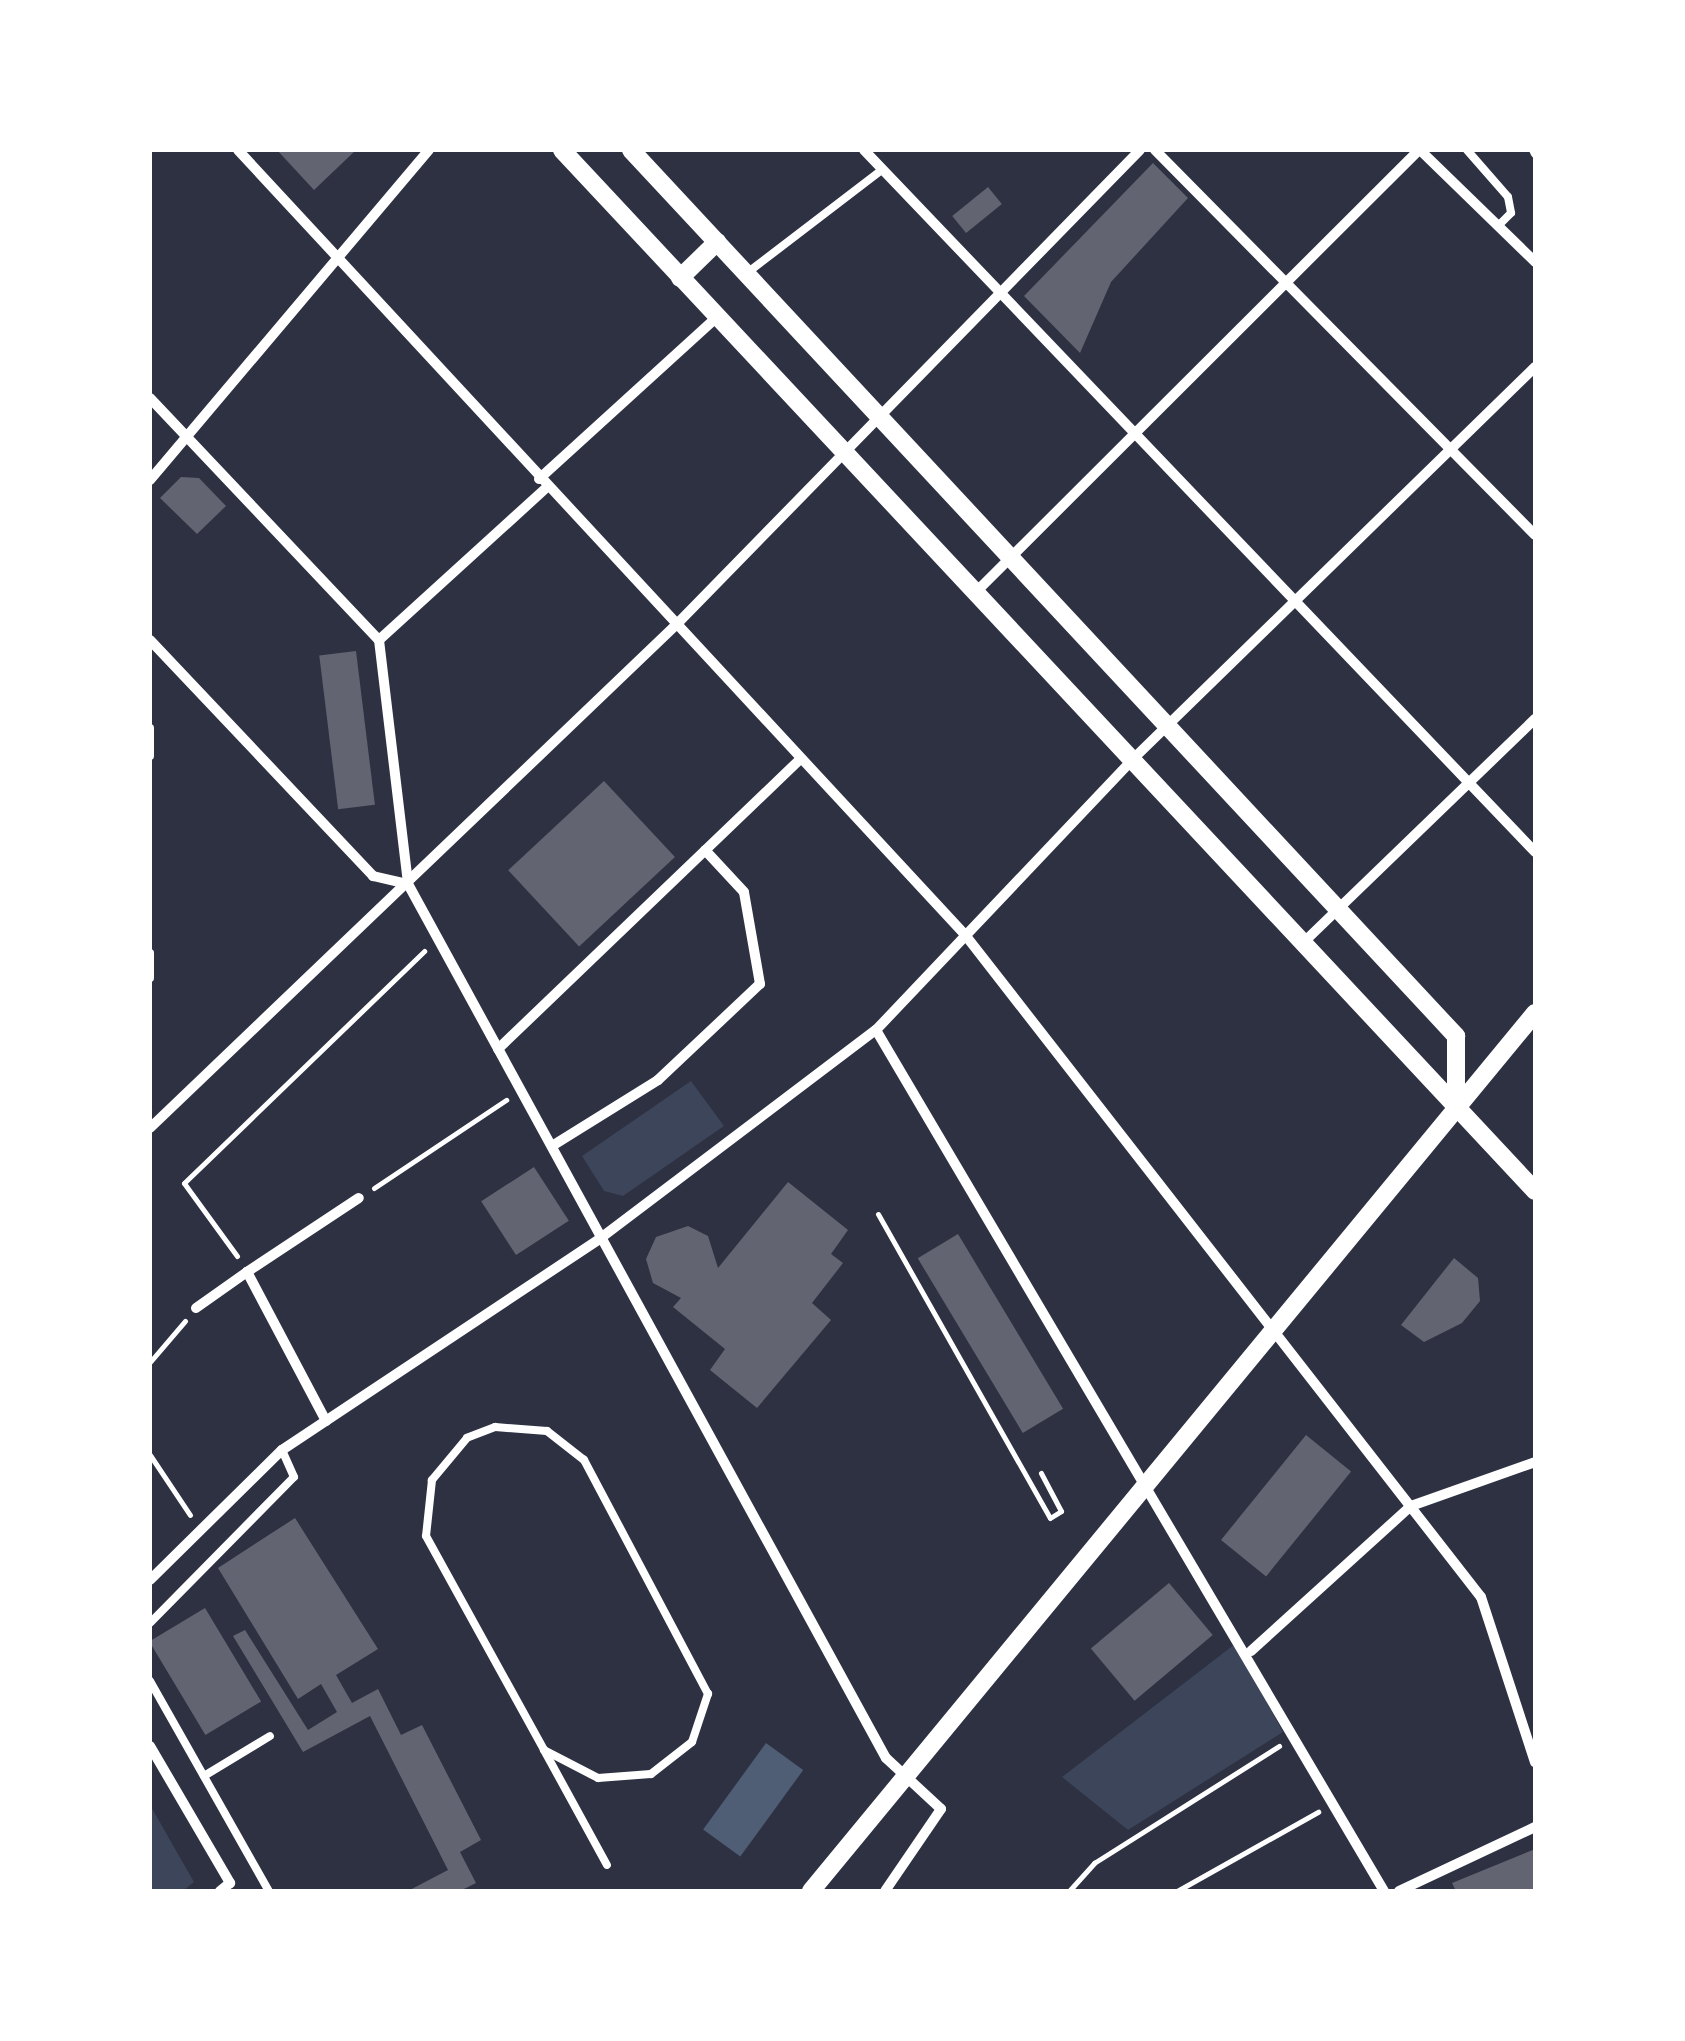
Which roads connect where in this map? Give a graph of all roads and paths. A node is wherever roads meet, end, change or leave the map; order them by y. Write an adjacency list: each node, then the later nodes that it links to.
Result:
1 (238, 150): 13 (street)
2 (429, 150): 13 (street)
3 (562, 150): 16 (street)
4 (630, 150): 12 (street)
5 (864, 150): 10 (street)
6 (1140, 150): 18 (street)
7 (1156, 150): 17 (street)
8 (1419, 150): 11 (street); 17 (street)
9 (1467, 150): 11 (lane)
10 (882, 169): 15 (lane); 18 (street)
11 (1498, 226): 14 (street)
12 (716, 242): 15 (street); 16 (street)
13 (340, 258): 24 (street); 28 (street)
14 (1535, 262)
15 (746, 274): 22 (street)
16 (680, 278): 19 (street)
17 (1284, 280): 23 (street); 25 (street)
18 (1000, 296): 22 (street); 23 (street)
19 (717, 318): 26 (street); 28 (street)
20 (1535, 367): 25 (street)
21 (150, 398): 24 (street)
22 (880, 416): 26 (street); 30 (street)
23 (1133, 430): 30 (street); 32 (street)
24 (188, 440): 27 (street); 35 (street)
25 (1452, 450): 29 (street); 32 (street)
26 (847, 452): 31 (street); 33 (street)
27 (150, 480)
28 (542, 483): 33 (street); 35 (street)
29 (1535, 535)
30 (1010, 554): 31 (street); 37 (street)
31 (974, 593): 41 (street)
32 (1296, 602): 37 (street); 42 (street)
33 (675, 626): 40 (street); 45 (street)
34 (150, 640): 45 (street)
35 (378, 640): 45 (street)
36 (1535, 719): 42 (street)
37 (1174, 723): 41 (street); 46 (street)
38 (150, 728): 39 (lane)
39 (150, 756)
40 (800, 759): 43 (street); 47 (street)
41 (1132, 760): 47 (street); 49 (street)
42 (1469, 784): 44 (street); 46 (street)
43 (705, 850): 54 (street); 58 (street)
44 (1535, 852)
45 (408, 884): 48 (street); 57 (street)
46 (1338, 910): 49 (street); 56 (street)
47 (966, 936): 53 (street); 65 (street)
48 (438, 939): 54 (street); 63 (path)
49 (1305, 941): 56 (street)
50 (150, 953): 51 (lane)
51 (150, 978)
52 (1535, 1013): 56 (street)
53 (876, 1030): 62 (street); 72 (street)
54 (498, 1050): 55 (street)
55 (520, 1090): 58 (street); 60 (path)
56 (1456, 1099): 59 (street); 65 (street)
57 (150, 1128)
58 (552, 1146): 62 (street)
59 (1535, 1191)
60 (359, 1198): 63 (street)
61 (878, 1214): 71 (path)
62 (602, 1237): 67 (street); 85 (street)
63 (248, 1272): 64 (street); 67 (street)
64 (196, 1308): 66 (path)
65 (1276, 1329): 72 (street); 73 (street)
66 (150, 1362)
67 (326, 1421): 68 (street)
68 (282, 1450): 74 (street); 76 (lane)
69 (150, 1455): 74 (path)
70 (1535, 1462): 73 (street)
71 (1040, 1473)
72 (1150, 1488): 77 (street); 85 (street)
73 (1411, 1506): 77 (street); 83 (street)
74 (200, 1531): 75 (street)
75 (150, 1580)
76 (150, 1623)
77 (1250, 1651): 79 (street)
78 (150, 1681): 84 (lane)
79 (1296, 1735): 86 (street); 93 (path)
80 (270, 1736): 84 (lane)
81 (150, 1746): 89 (street)
82 (544, 1750): 82 (lane); 88 (lane)
83 (1535, 1762)
84 (204, 1776): 90 (lane)
85 (908, 1779): 91 (street); 92 (street)
86 (1335, 1804): 94 (path); 95 (street)
87 (1535, 1827): 96 (street)
88 (607, 1865)
89 (220, 1891)
90 (269, 1891)
91 (812, 1891)
92 (886, 1891)
93 (1069, 1891)
94 (1177, 1891)
95 (1384, 1891)
96 (1399, 1891)

